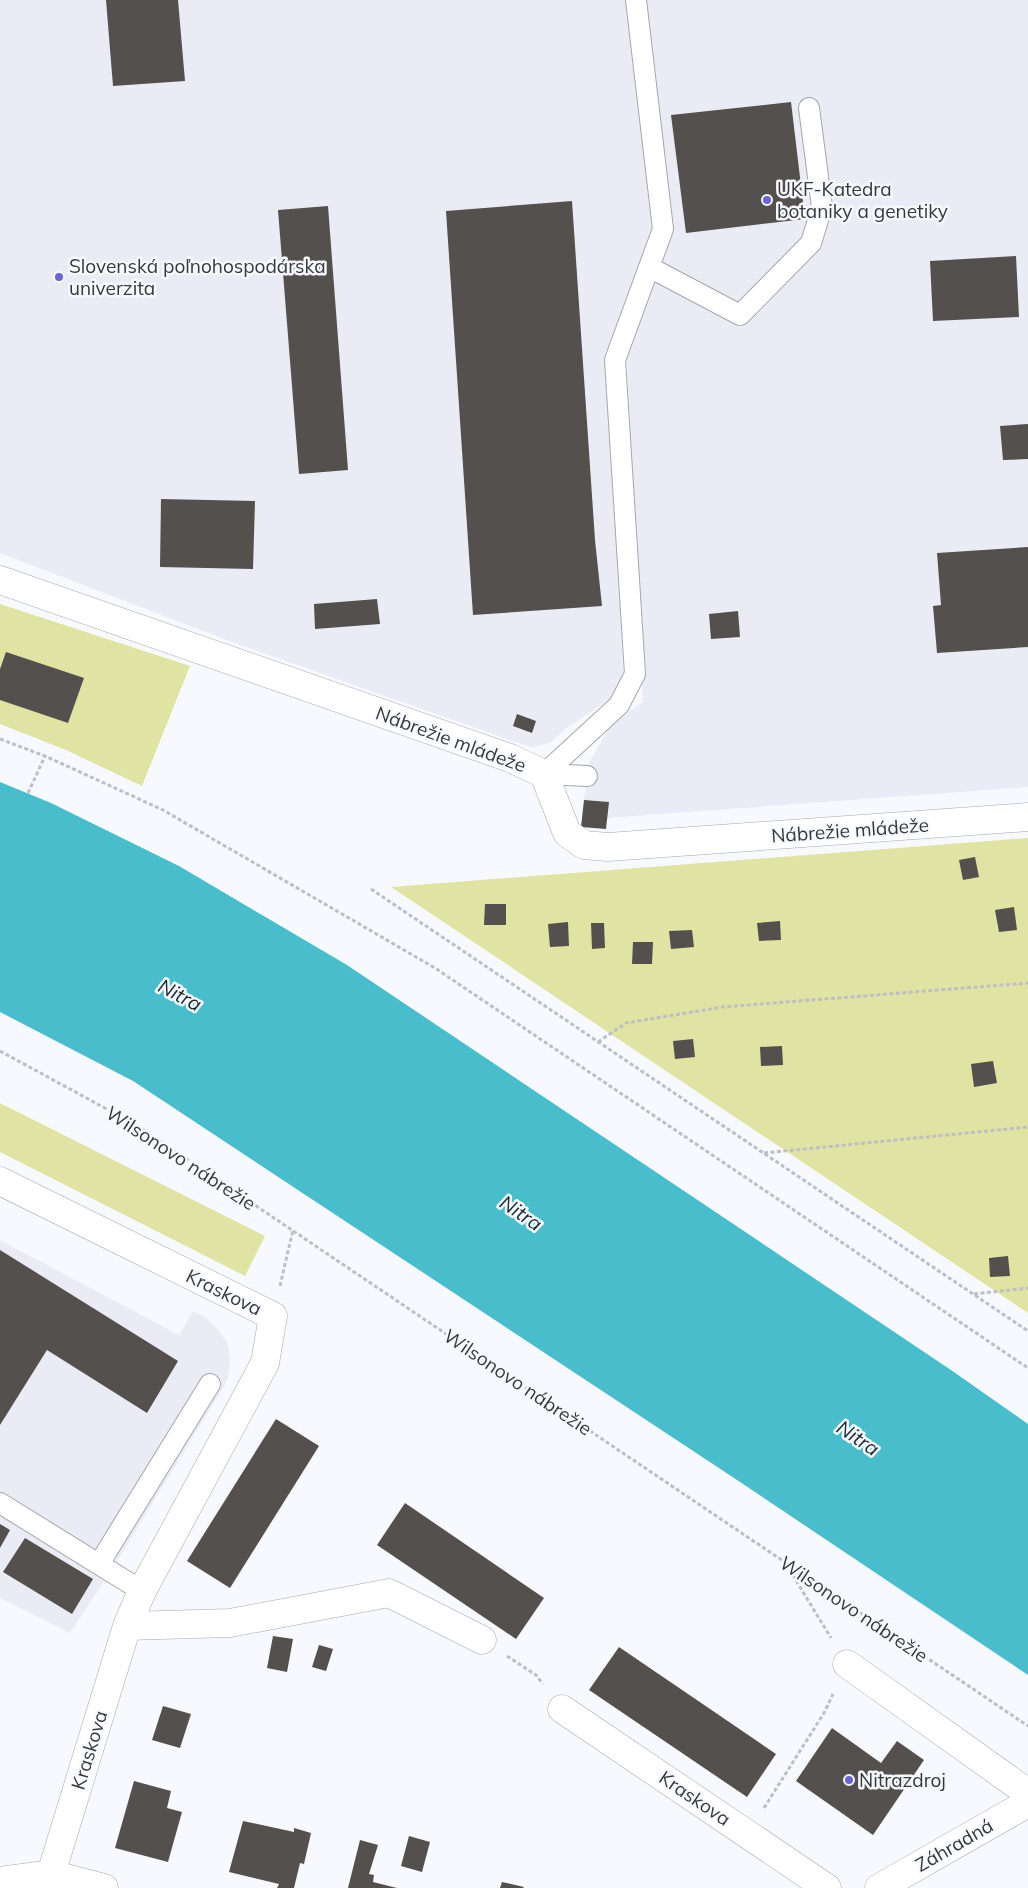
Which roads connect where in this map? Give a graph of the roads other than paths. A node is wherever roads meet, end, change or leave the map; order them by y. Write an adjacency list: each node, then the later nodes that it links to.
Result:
1 (636, 0): 3 (lane)
2 (809, 108): 3 (lane)
3 (649, 267): 5 (lane)
4 (0, 580): 5 (street, Nábrežie mládeže)
5 (544, 774): 6 (lane); 7 (street, Nábrežie mládeže)
6 (587, 776)
7 (1028, 817)
8 (0, 1182): 12 (street, Kraskova)
9 (210, 1384): 11 (lane)
10 (0, 1503): 11 (lane)
11 (99, 1564): 12 (lane)
12 (142, 1590): 13 (street, Kraskova)
13 (127, 1626): 14 (street); 19 (street, Kraskova)
14 (482, 1640)
15 (847, 1664): 17 (street)
16 (562, 1709): 22 (street, Kraskova)
17 (1028, 1794)
18 (1028, 1803): 23 (street, Záhradná)
19 (51, 1874): 20 (street); 21 (street)
20 (4, 1880)
21 (104, 1888)
22 (827, 1888)
23 (879, 1888)

